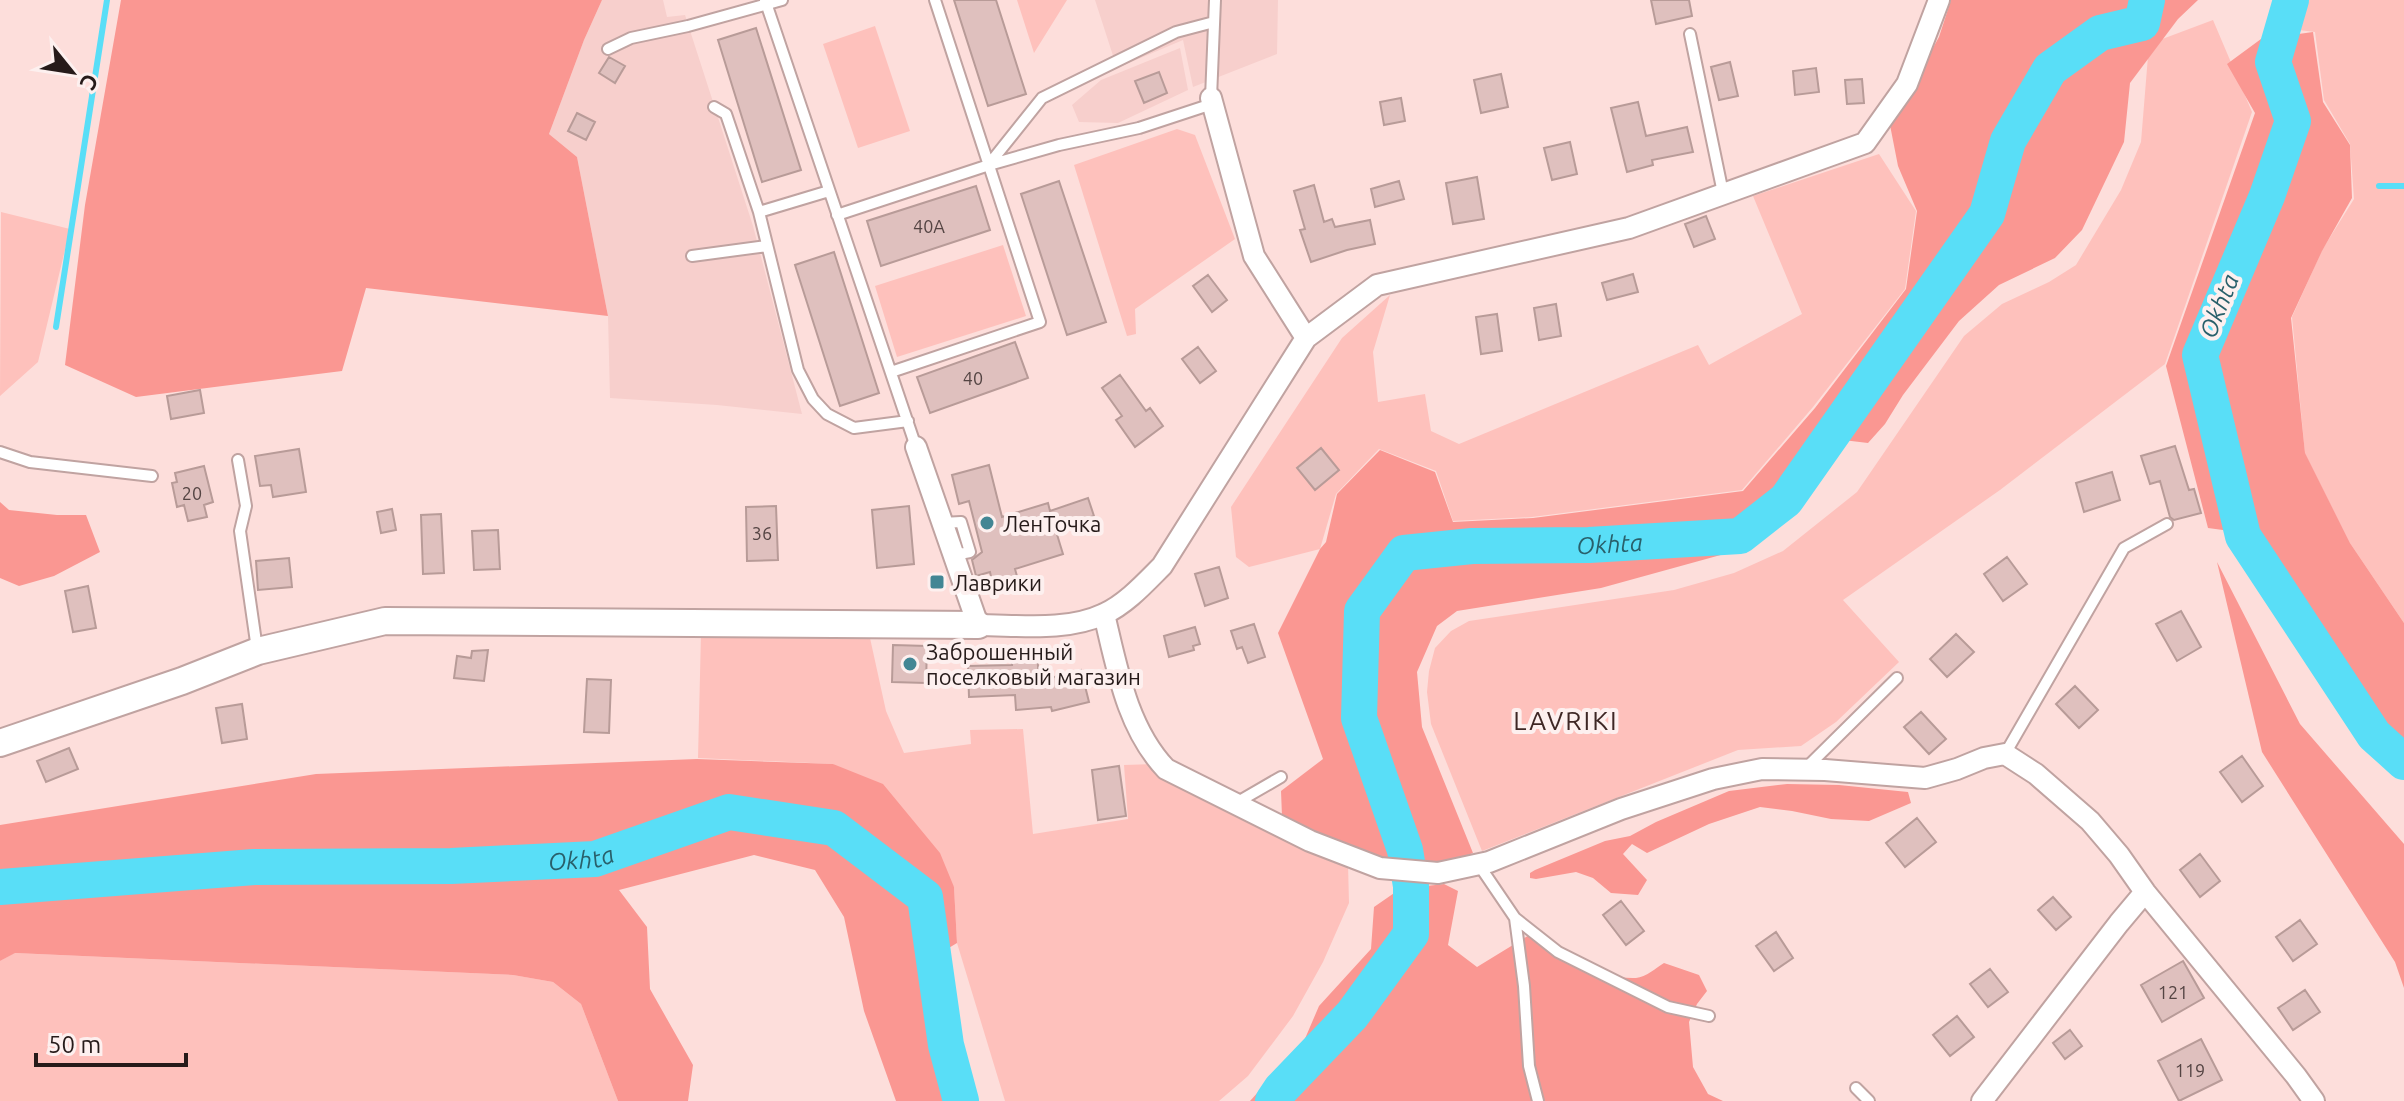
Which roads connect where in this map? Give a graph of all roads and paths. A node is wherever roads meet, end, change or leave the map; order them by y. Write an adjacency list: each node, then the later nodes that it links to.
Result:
1 (782, 0): 5 (lane)
2 (935, 0): 11 (lane)
3 (1215, 0): 6 (lane)
4 (1939, 0): 13 (street)
5 (766, 2): 8 (lane); 12 (lane)
6 (1214, 22): 9 (lane); 11 (lane)
7 (1690, 34): 13 (lane)
8 (608, 49)
9 (1212, 101): 11 (lane); 18 (street)
10 (714, 107): 14 (lane)
11 (989, 165): 15 (lane); 19 (lane)
12 (829, 191): 14 (lane); 15 (lane)
13 (1723, 193): 18 (street)
14 (759, 212): 16 (lane)
15 (837, 215): 19 (lane)
16 (767, 246): 17 (lane); 20 (lane)
17 (692, 256)
18 (1306, 338): 26 (street)
19 (891, 372): 20 (lane)
20 (908, 421): 21 (lane)
21 (916, 447): 27 (street)
22 (0, 452): 24 (lane)
23 (238, 460): 28 (lane)
24 (152, 476)
25 (2167, 524): 31 (lane)
26 (1104, 614): 27 (street); 34 (street)
27 (978, 625): 28 (street)
28 (258, 651): 30 (street)
29 (1897, 678): 32 (lane)
30 (0, 743)
31 (2005, 754): 32 (street); 36 (street)
32 (1803, 770): 35 (street)
33 (1281, 777): 34 (lane)
34 (1234, 804): 35 (street)
35 (1479, 865): 37 (lane)
36 (2145, 892): 42 (street); 43 (street)
37 (1515, 918): 38 (lane); 40 (lane)
38 (1709, 1016)
39 (1856, 1088): 41 (lane)
40 (1538, 1101)
41 (1869, 1101)
42 (1982, 1101)
43 (2314, 1101)

